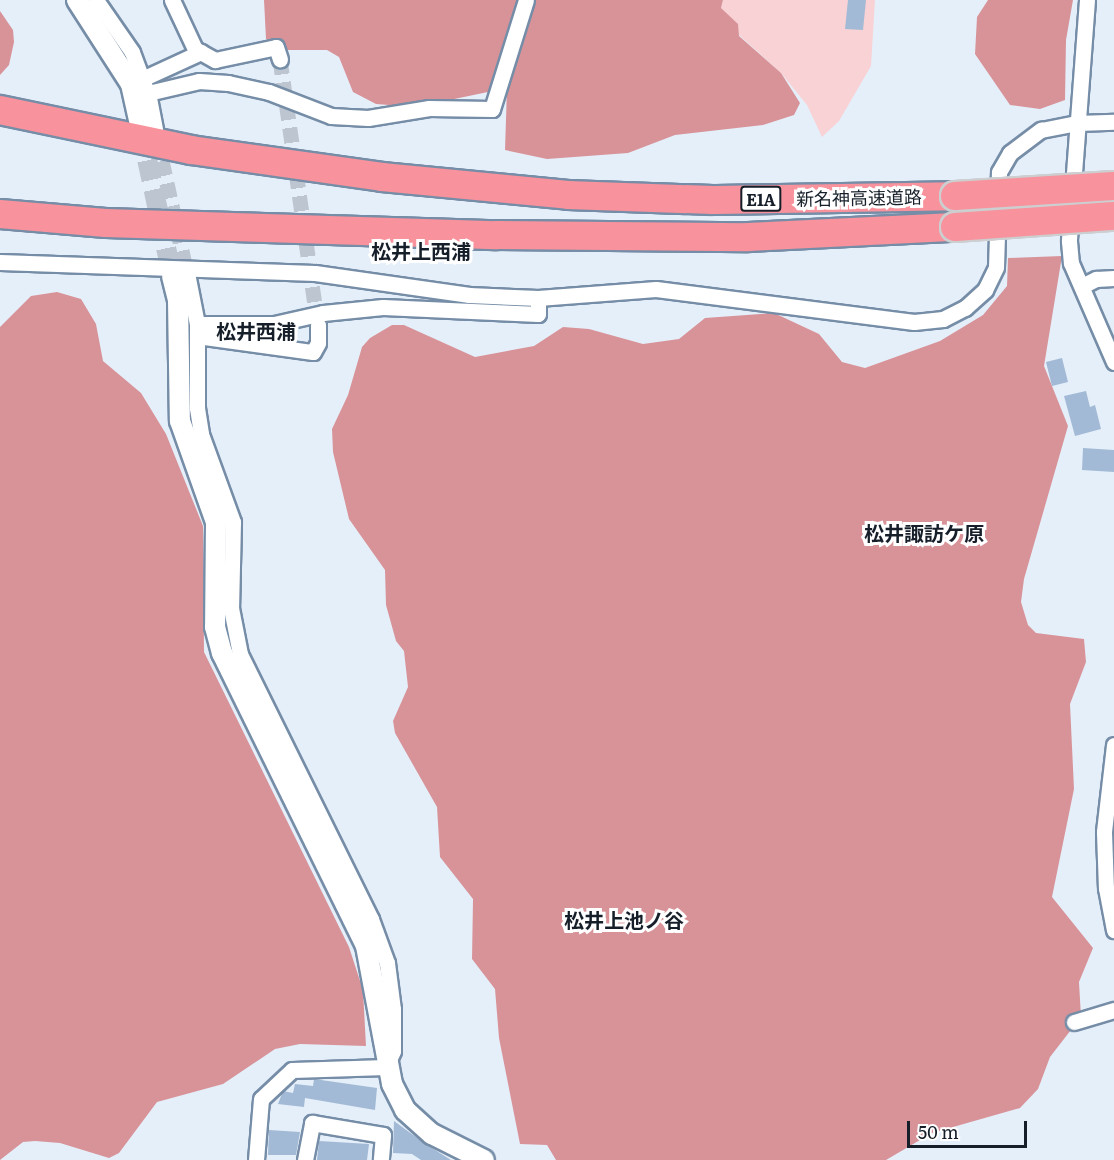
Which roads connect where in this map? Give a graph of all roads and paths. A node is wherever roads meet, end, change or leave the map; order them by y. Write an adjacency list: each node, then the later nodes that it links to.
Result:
1 (76, 0): 12 (street)
2 (96, 0): 8 (street)
3 (172, 0): 6 (street)
4 (526, 0): 8 (street)
5 (1087, 0): 11 (street)
6 (201, 52): 7 (street); 8 (street)
7 (280, 58)
8 (145, 86): 12 (street)
9 (0, 110): 13 (highway, 新名神高速道路 / E1A, bridge)
10 (1114, 122): 11 (street)
11 (1077, 123): 19 (street); 20 (street)
12 (148, 129)
13 (1114, 186)
14 (0, 214): 15 (highway, 新名神高速道路 / E1A, bridge)
15 (1114, 216)
16 (0, 262): 20 (street)
17 (179, 274): 22 (street); 28 (street)
18 (1114, 278): 19 (street)
19 (1082, 286): 23 (street)
20 (538, 298): 22 (street)
21 (318, 325): 22 (street)
22 (197, 330): 28 (street)
23 (1114, 362)
24 (1114, 745): 25 (street)
25 (1114, 930)
26 (1114, 1010): 27 (street)
27 (1074, 1022)
28 (386, 1068): 29 (street); 32 (street)
29 (256, 1160)
30 (305, 1160): 31 (street)
31 (381, 1160)
32 (484, 1160)

